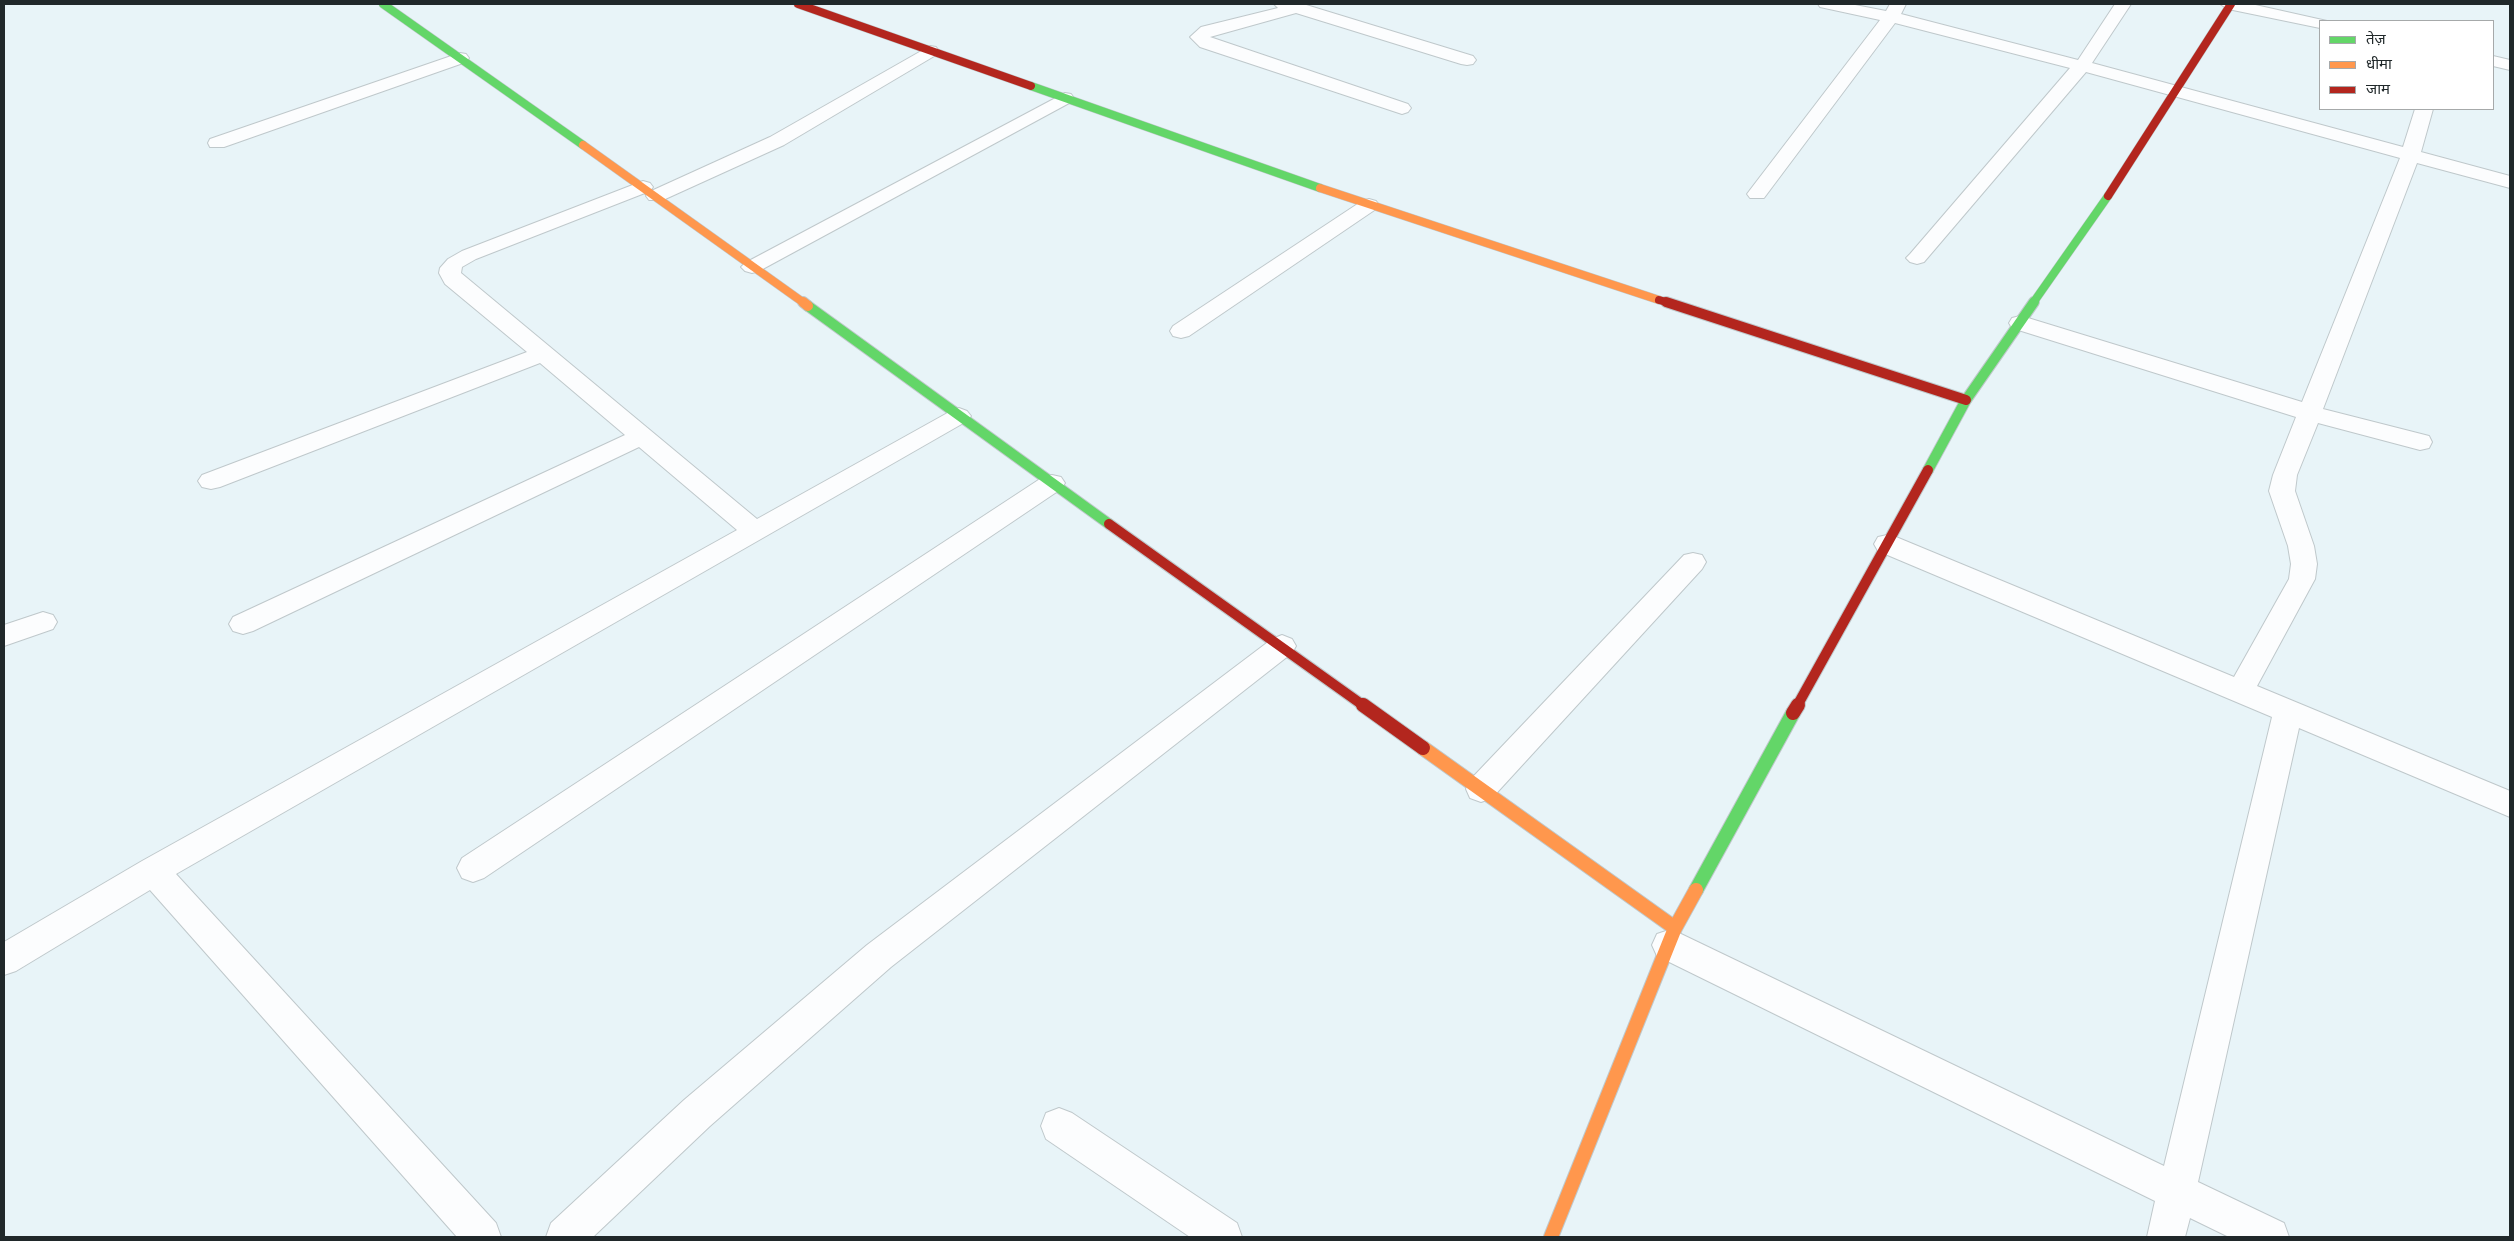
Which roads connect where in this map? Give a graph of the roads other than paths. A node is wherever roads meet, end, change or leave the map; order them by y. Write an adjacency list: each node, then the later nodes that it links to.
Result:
1 (383, 4): 11 (street)
2 (798, 4): 10 (street)
3 (1826, 4): 8 (street)
4 (2123, 4): 15 (street)
5 (2230, 4): 7 (street); 16 (street)
6 (1289, 6): 12 (street); 18 (street)
7 (2258, 7): 9 (street)
8 (1894, 10): 15 (street); 24 (street)
9 (2319, 23)
10 (930, 50): 17 (street); 23 (street)
11 (460, 58): 20 (street); 23 (street)
12 (1467, 60)
13 (2494, 61): 14 (street)
14 (2510, 64)
15 (2082, 66): 16 (street); 26 (street)
16 (2175, 92): 21 (street); 28 (street)
17 (1065, 98): 25 (street); 27 (street)
18 (1402, 108)
19 (2424, 110): 21 (street)
20 (216, 143)
21 (2411, 154): 22 (street); 32 (street)
22 (2510, 182)
23 (649, 192): 27 (street); 30 (street)
24 (1758, 194)
25 (1369, 205): 29 (street); 31 (street)
26 (1917, 258)
27 (752, 267): 33 (street)
28 (2020, 323): 31 (street); 32 (street)
29 (1181, 331)
30 (542, 354): 34 (street); 36 (street)
31 (1966, 400): 39 (street)
32 (2310, 412): 35 (street); 45 (street)
33 (959, 416): 37 (street); 38 (street)
34 (641, 437): 38 (street); 42 (street)
35 (2420, 442)
36 (211, 481)
37 (1052, 483): 44 (street); 49 (street)
38 (755, 532): 50 (street)
39 (1887, 544): 45 (street); 51 (street)
40 (1693, 562): 47 (street)
41 (43, 622): 43 (street)
42 (244, 624)
43 (4, 636)
44 (1282, 646): 47 (street); 56 (street)
45 (2240, 691): 46 (street)
46 (2288, 712): 48 (street); 54 (street)
47 (1481, 789): 51 (street)
48 (2510, 804)
49 (473, 868)
50 (153, 871): 52 (street); 55 (street)
51 (1672, 936): 54 (street); 58 (street)
52 (4, 960)
53 (1059, 1126): 57 (street)
54 (2175, 1192): 59 (street); 60 (street)
55 (482, 1237)
56 (565, 1237)
57 (1223, 1237)
58 (1551, 1237)
59 (2166, 1237)
60 (2270, 1237)

